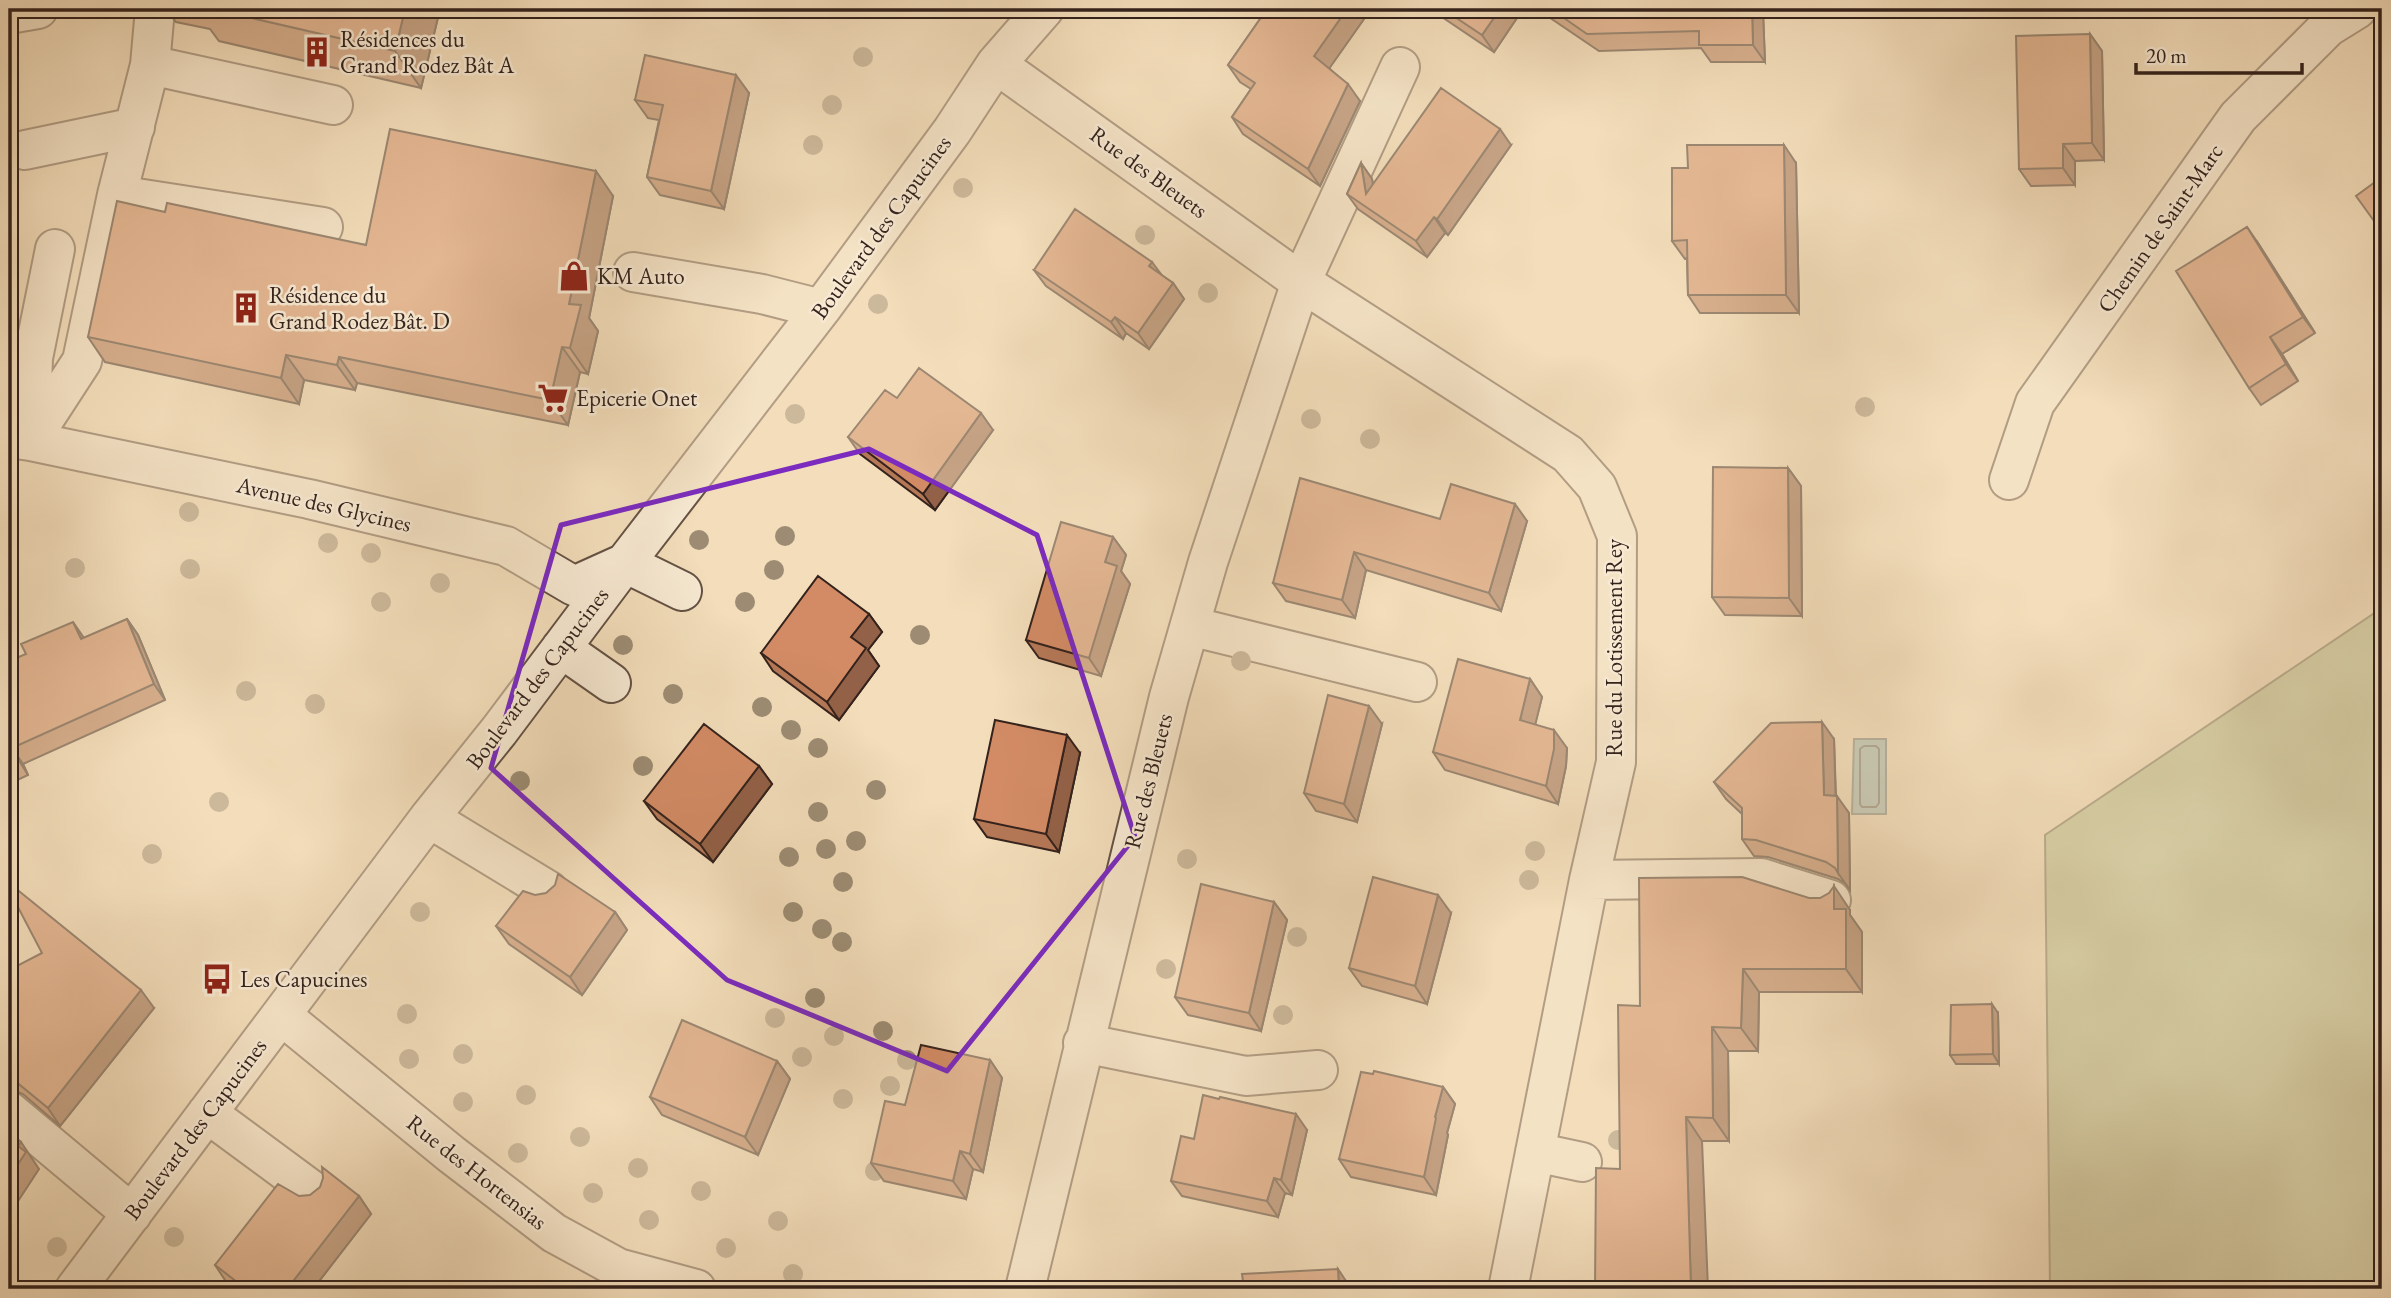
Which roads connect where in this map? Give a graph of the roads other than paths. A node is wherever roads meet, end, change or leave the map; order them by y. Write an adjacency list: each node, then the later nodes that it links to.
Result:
1 (38, 9): 6 (street)
2 (155, 9): 8 (street)
3 (1010, 9): 7 (street, Boulevard des Capucines)
4 (1044, 9): 7 (street, Boulevard des Capucines)
5 (2357, 9): 20 (street, Chemin de Saint-Marc)
6 (9, 15)
7 (996, 64): 17 (street, Rue des Bleuets); 18 (street, Boulevard des Capucines)
8 (150, 65): 10 (street); 11 (street)
9 (1400, 67): 17 (street, Rue des Bleuets)
10 (333, 104)
11 (135, 127): 12 (street); 13 (street)
12 (25, 150)
13 (117, 195): 14 (street); 19 (street)
14 (323, 227)
15 (55, 249): 19 (street)
16 (633, 272): 18 (street)
17 (1301, 282): 23 (street, Rue des Bleuets); 28 (street, Rue du Lotissement Rey)
18 (821, 309): 21 (street, Boulevard des Capucines)
19 (20, 440): 21 (street, Avenue des Glycines)
20 (2009, 480)
21 (625, 563): 22 (street); 24 (street, Boulevard des Capucines)
22 (682, 591)
23 (1190, 626): 25 (street); 32 (street, Rue des Bleuets)
24 (561, 648): 26 (street); 27 (street, Boulevard des Capucines)
25 (1417, 682)
26 (611, 683)
27 (429, 818): 29 (street); 31 (street, Boulevard des Capucines)
28 (1589, 880): 30 (street); 36 (street, Rue du Lotissement Rey)
29 (550, 891)
30 (1831, 900)
31 (281, 1015): 35 (street, Boulevard des Capucines); 40 (street, Rue des Hortensias)
32 (1083, 1043): 33 (street); 43 (street, Rue des Bleuets)
33 (1318, 1070)
34 (9, 1111): 39 (street)
35 (207, 1113): 38 (street); 39 (street, Boulevard des Capucines)
36 (1535, 1152): 37 (street); 44 (street, Rue du Lotissement Rey)
37 (1582, 1162)
38 (314, 1192)
39 (132, 1214): 41 (street, Boulevard des Capucines)
40 (616, 1278): 42 (street, Rue des Hortensias)
41 (75, 1289)
42 (696, 1289)
43 (1025, 1289)
44 (1508, 1289)

